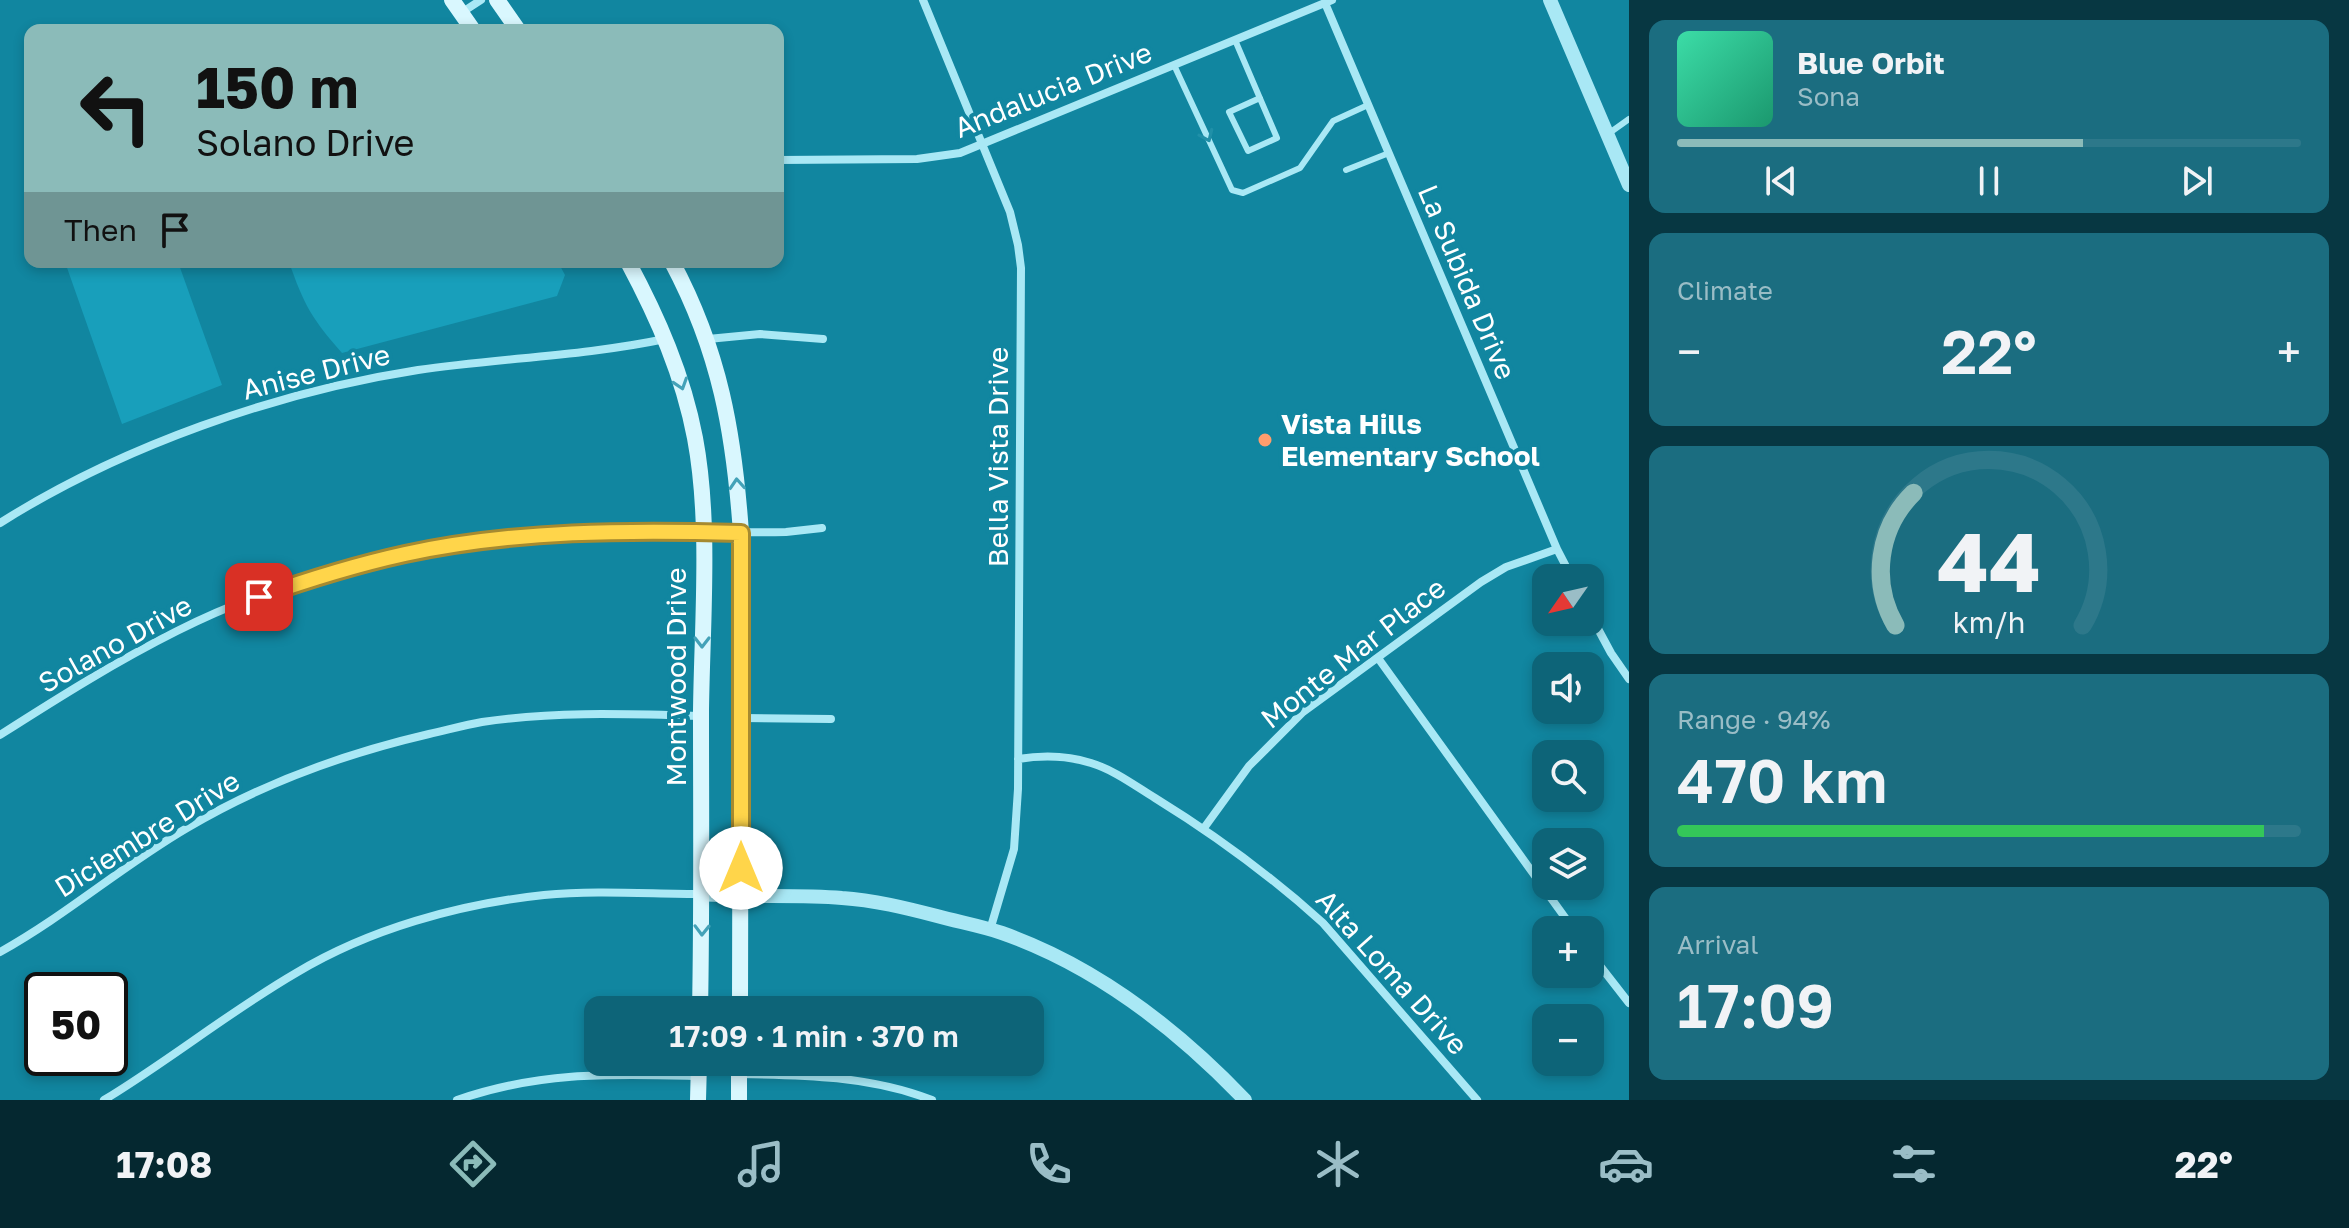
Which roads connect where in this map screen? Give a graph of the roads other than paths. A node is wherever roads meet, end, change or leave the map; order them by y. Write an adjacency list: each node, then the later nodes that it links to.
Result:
1 (481, 0): 6 (street)
2 (497, 0): 8 (main road)
3 (923, 0): 15 (street, Bella Vista Drive)
4 (1550, 0): 14 (street)
5 (1328, 1): 9 (street, Andalucia Drive); 12 (street, La Subida Drive)
6 (457, 6): 7 (main road)
7 (469, 24)
8 (514, 24)
9 (1235, 40): 10 (street, Andalucia Drive); 11 (lane)
10 (1174, 65): 12 (lane, one-way to 12); 15 (street, Andalucia Drive)
11 (1260, 98): 11 (lane)
12 (1368, 105): 16 (street, La Subida Drive)
13 (1629, 119): 14 (lane)
14 (1608, 134): 19 (street)
15 (983, 145): 17 (street, Andalucia Drive); 38 (street, Bella Vista Drive)
16 (1389, 153): 18 (lane); 29 (street, La Subida Drive)
17 (784, 160)
18 (1346, 170)
19 (1629, 185)
20 (631, 268): 22 (main road, Montwood Drive)
21 (675, 268): 23 (main road)
22 (665, 339): 25 (street, Anise Drive); 27 (main road, Montwood Drive, one-way to 27)
23 (708, 339): 24 (street); 28 (main road, one-way to 23)
24 (823, 339)
25 (0, 523)
26 (822, 528): 28 (street, Solano Drive)
27 (702, 532): 28 (street, Solano Drive); 34 (main road, Montwood Drive, one-way to 34); 37 (street, Solano Drive)
28 (741, 533): 35 (main road)
29 (1557, 549): 30 (street, La Subida Drive); 32 (street, Monte Mar Place)
30 (1565, 564)
31 (1602, 636): 33 (street)
32 (1378, 658): 39 (street, Monte Mar Place); 42 (street)
33 (1629, 679)
34 (701, 716): 40 (main road, Montwood Drive); 44 (street, Diciembre Drive)
35 (741, 718): 36 (street); 41 (main road)
36 (831, 719)
37 (0, 735)
38 (1018, 759): 39 (street, Alta Loma Drive); 43 (street, Bella Vista Drive)
39 (1204, 828): 59 (street, Alta Loma Drive)
40 (702, 894): 41 (street); 46 (main road, Montwood Drive, one-way to 46); 53 (street)
41 (741, 897): 43 (street); 47 (main road)
42 (1564, 916)
43 (990, 930): 58 (street)
44 (0, 952)
45 (1604, 971): 48 (street)
46 (700, 996)
47 (740, 996)
48 (1629, 1003)
49 (584, 1075): 54 (street)
50 (699, 1076): 55 (main road)
51 (739, 1076): 56 (main road)
52 (818, 1076): 57 (street)
53 (104, 1100)
54 (457, 1100)
55 (698, 1100)
56 (739, 1100)
57 (932, 1100)
58 (1245, 1100)
59 (1477, 1100)

